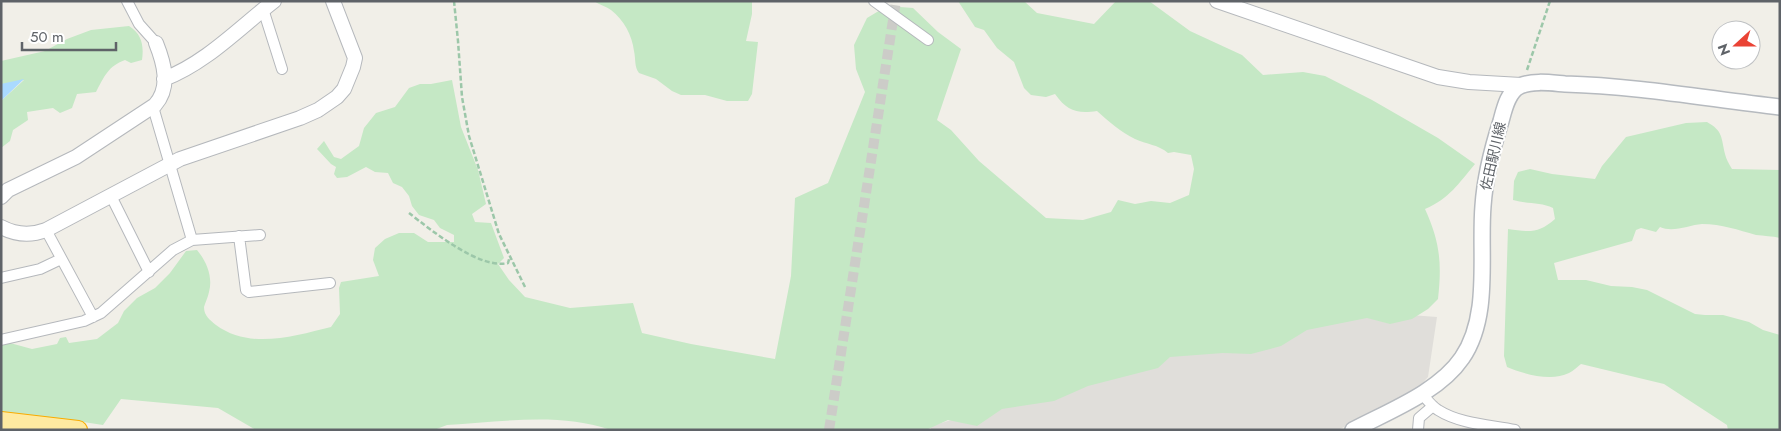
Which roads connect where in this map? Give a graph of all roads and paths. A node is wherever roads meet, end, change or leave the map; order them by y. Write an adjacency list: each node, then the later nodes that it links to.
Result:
1 (127, 1): 9 (street)
2 (333, 1): 15 (street)
3 (454, 1): 24 (path)
4 (874, 1): 8 (street)
5 (1217, 1): 12 (street)
6 (1550, 1): 12 (path)
7 (269, 5): 10 (street); 11 (street)
8 (928, 40)
9 (156, 43): 11 (street)
10 (282, 69)
11 (164, 79): 13 (street)
12 (1521, 85): 14 (main road); 32 (main road, 佐田駅川線)
13 (153, 107): 15 (street); 17 (street)
14 (1780, 107)
15 (169, 164): 16 (street); 23 (street)
16 (111, 196): 20 (street); 26 (street)
17 (1, 197)
18 (409, 213): 24 (path)
19 (1, 228): 20 (street)
20 (46, 230): 25 (street)
21 (260, 235): 22 (street)
22 (239, 236): 23 (street); 28 (street)
23 (192, 240): 26 (street)
24 (510, 256): 29 (path)
25 (61, 259): 27 (street); 30 (street)
26 (149, 272): 30 (street)
27 (1, 278)
28 (330, 283)
29 (526, 289)
30 (93, 317): 31 (street)
31 (1, 340)
32 (1421, 393): 33 (street); 36 (main road, 佐田駅川線)
33 (1433, 406): 37 (street); 38 (street)
34 (1, 420): 35 (highway)
35 (78, 430)
36 (1353, 430)
37 (1418, 430)
38 (1515, 430)

